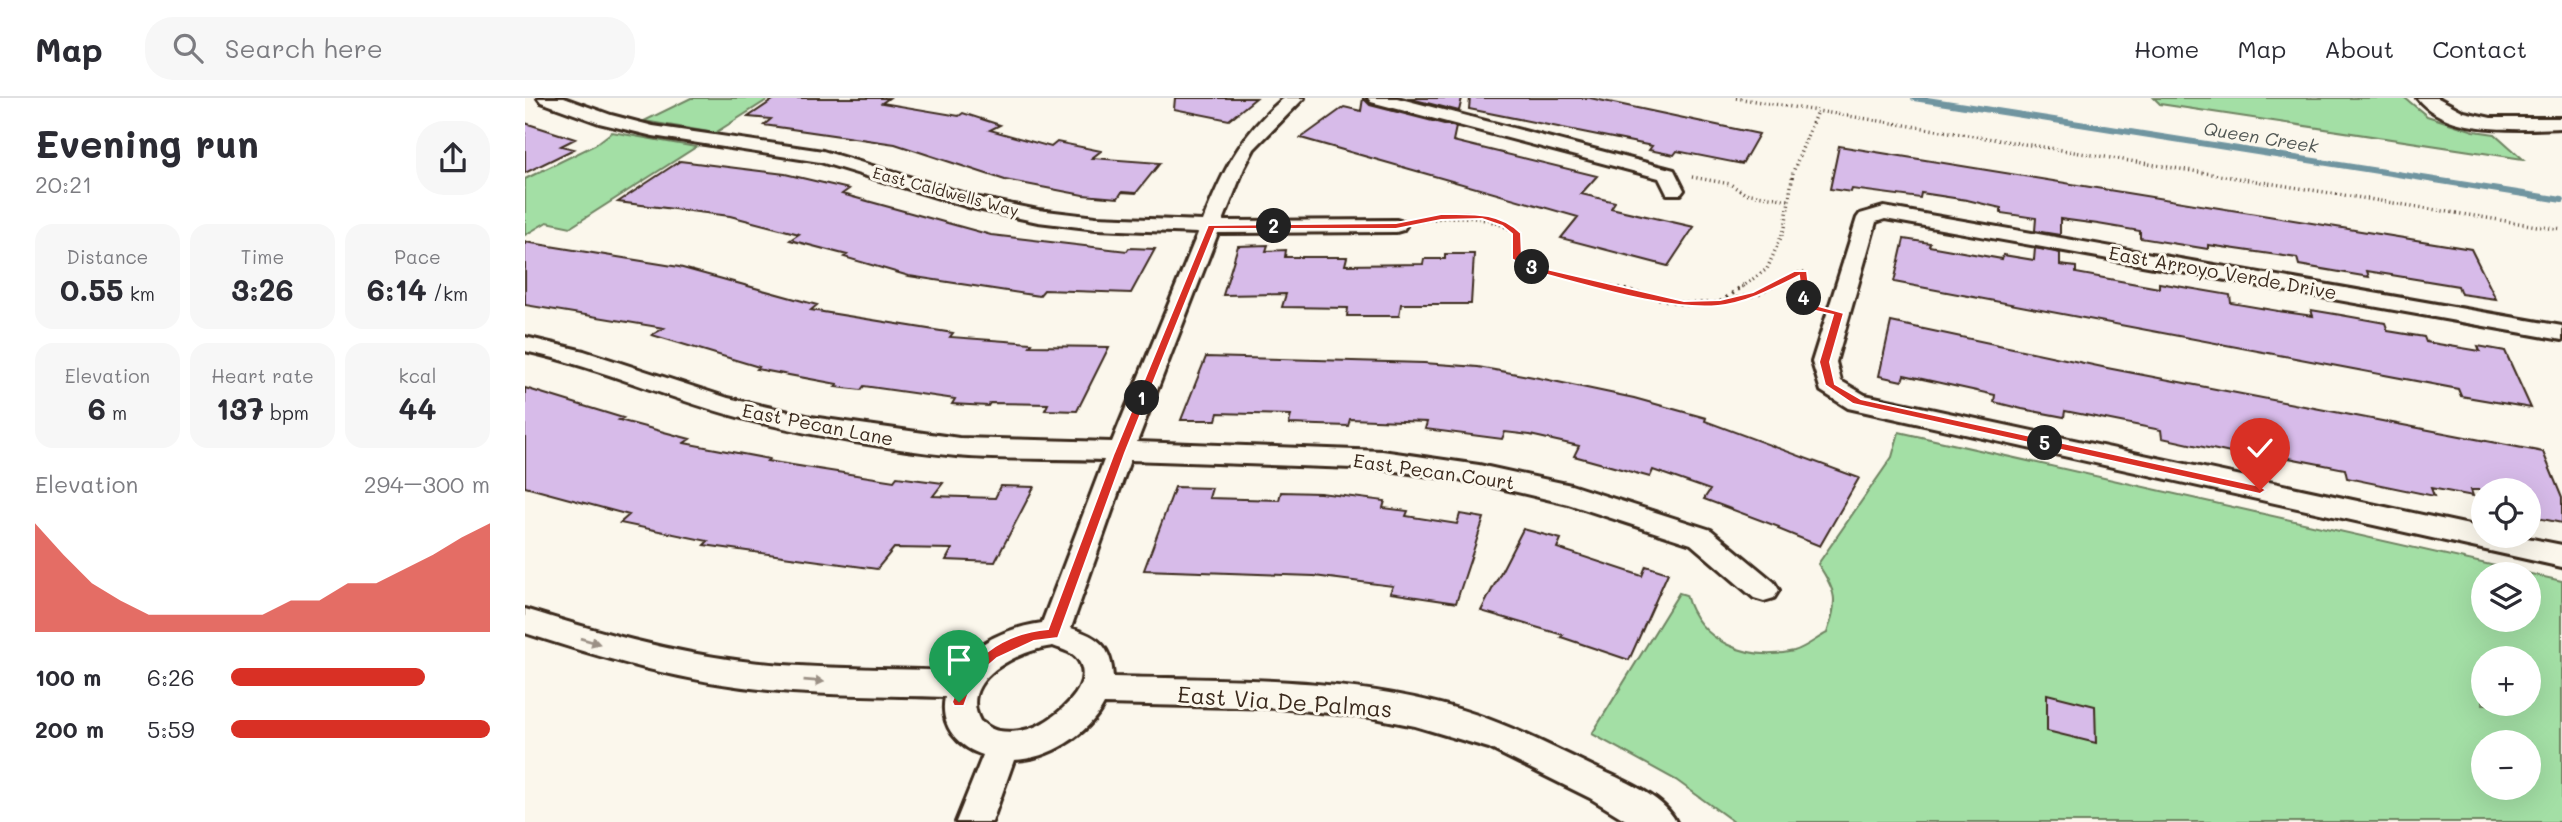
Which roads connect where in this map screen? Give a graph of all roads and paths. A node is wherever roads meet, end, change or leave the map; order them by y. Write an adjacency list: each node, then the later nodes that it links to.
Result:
1 (547, 98): 11 (street, East Caldwells Way)
2 (1295, 98): 11 (street)
3 (1377, 98): 8 (street)
4 (1736, 98): 6 (path)
5 (2426, 98): 7 (street)
6 (1817, 111): 9 (path); 12 (path)
7 (2562, 123)
8 (1671, 182): 9 (path)
9 (1789, 200): 13 (path)
10 (1396, 226): 11 (street, East Caldwells Way); 15 (path)
11 (1211, 227): 19 (street)
12 (2562, 230)
13 (1745, 286): 14 (path); 15 (path)
14 (1756, 294): 15 (path); 16 (path)
15 (1720, 303)
16 (1839, 313): 17 (street, East Arroyo Verde Drive); 20 (street)
17 (2559, 338)
18 (525, 344): 19 (street, East Pecan Lane)
19 (1120, 453): 21 (street, East Pecan Court); 23 (street)
20 (2562, 556)
21 (1764, 590)
22 (525, 621): 24 (street, one-way to 24)
23 (1053, 634): 24 (street); 25 (street)
24 (964, 685): 26 (street)
25 (1095, 690): 26 (street); 28 (street, East Via De Palmas)
26 (1003, 746): 27 (street)
27 (974, 822)
28 (1658, 822)

